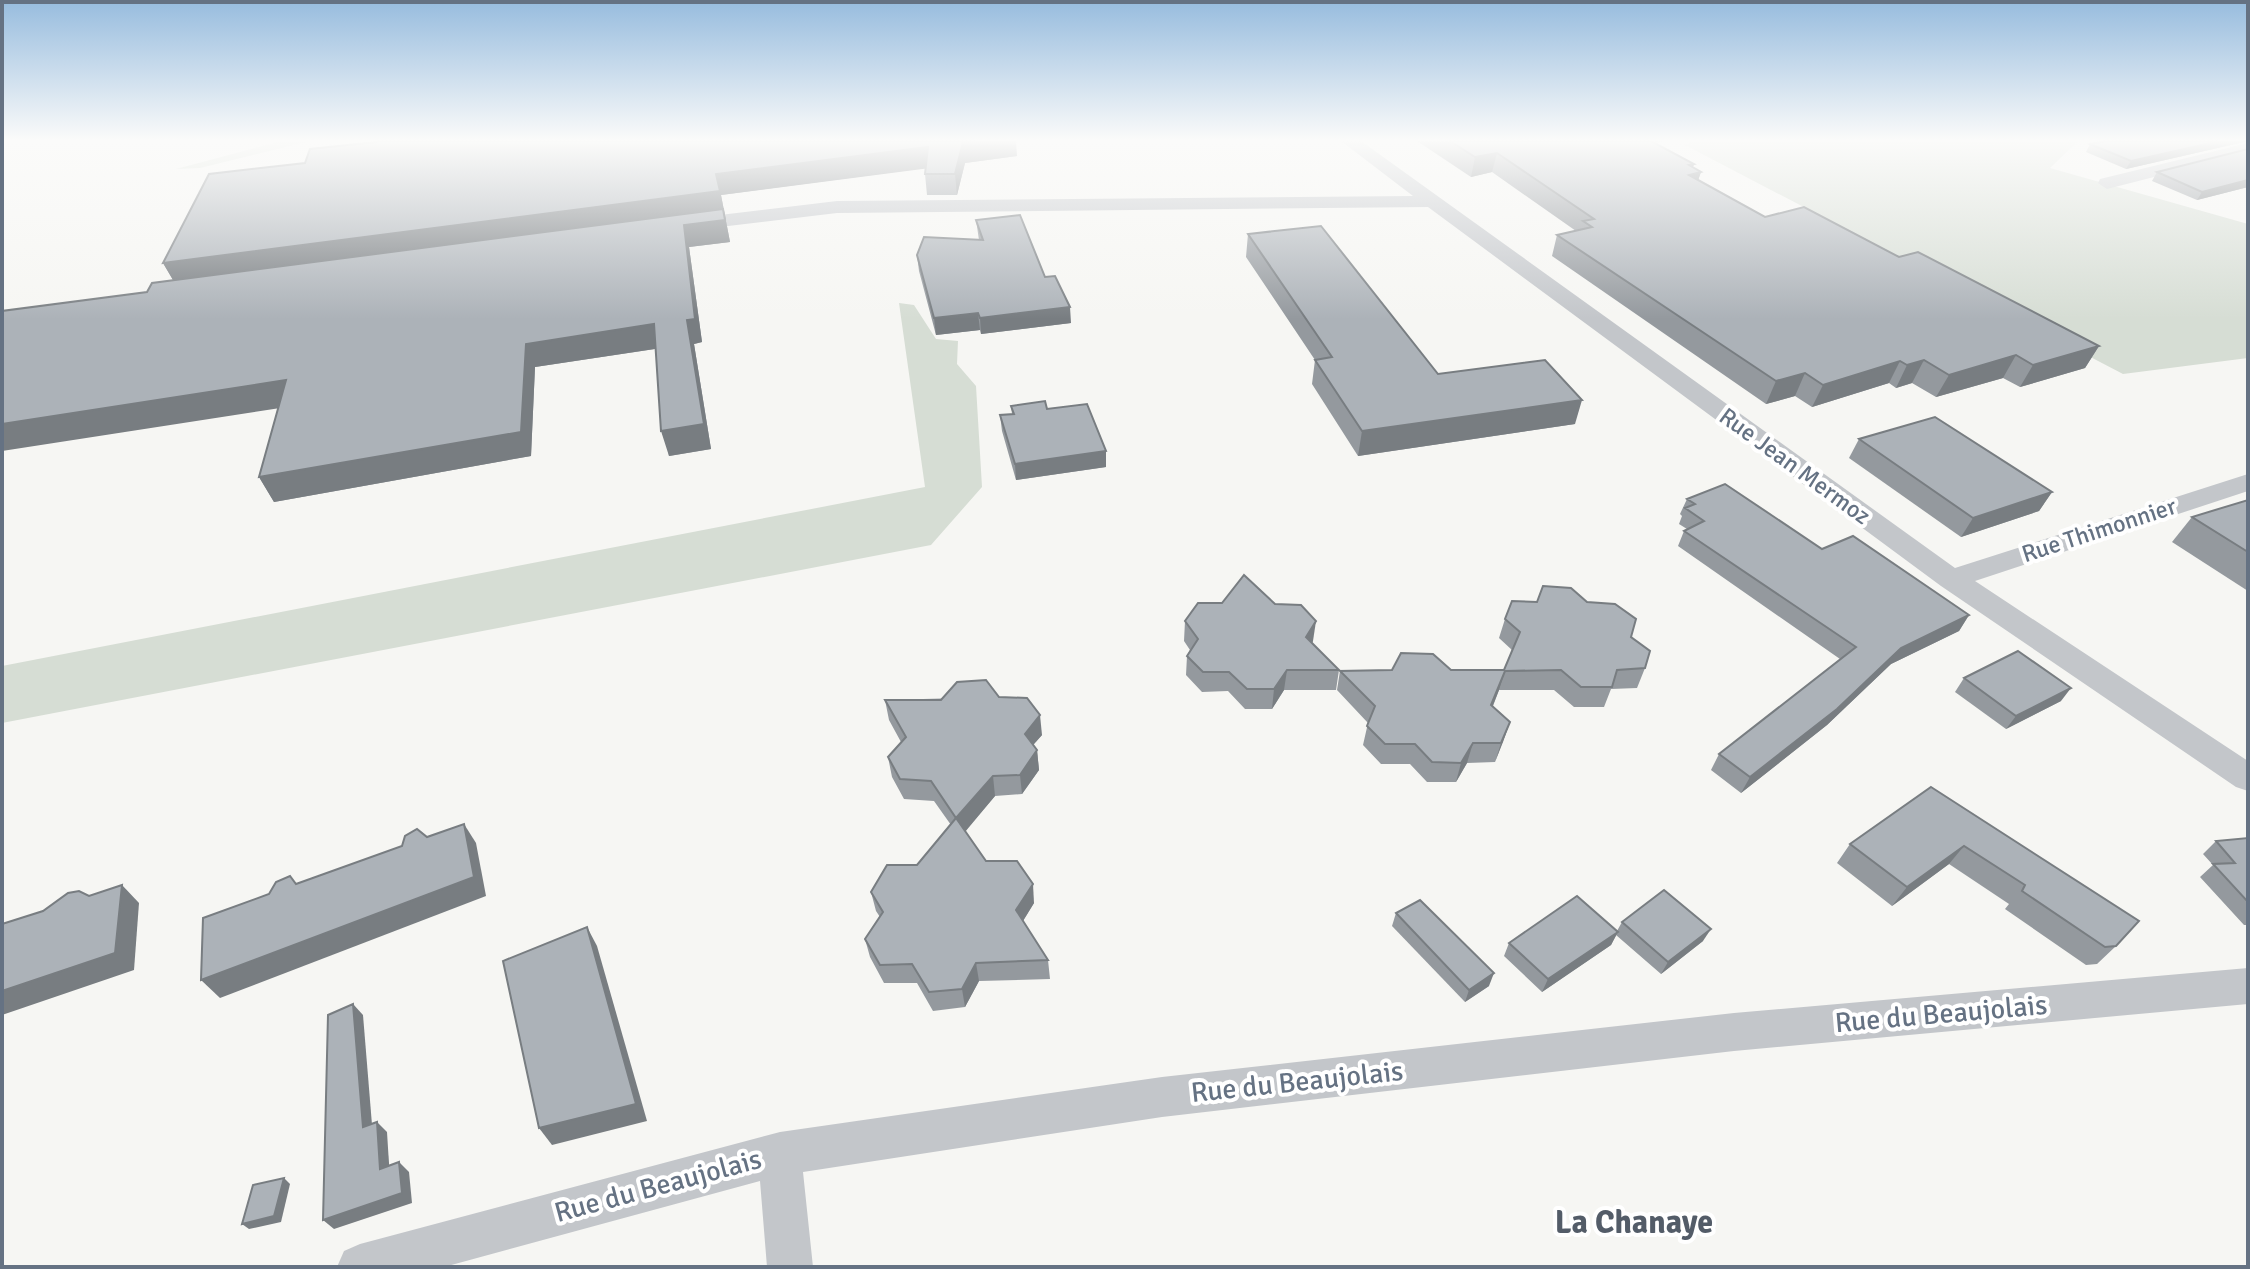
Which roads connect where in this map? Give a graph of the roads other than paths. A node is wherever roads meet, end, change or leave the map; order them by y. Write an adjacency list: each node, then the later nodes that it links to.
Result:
1 (1434, 201): 2 (street); 4 (street, Rue Jean Mermoz)
2 (661, 229)
3 (2248, 482): 4 (street, Rue Thimonnier)
4 (1951, 579): 5 (street, Rue Jean Mermoz)
5 (2248, 778)
6 (2248, 986): 7 (street, Rue du Beaujolais)
7 (780, 1154): 8 (street, Rue du Beaujolais); 9 (street)
8 (360, 1267)
9 (790, 1267)

